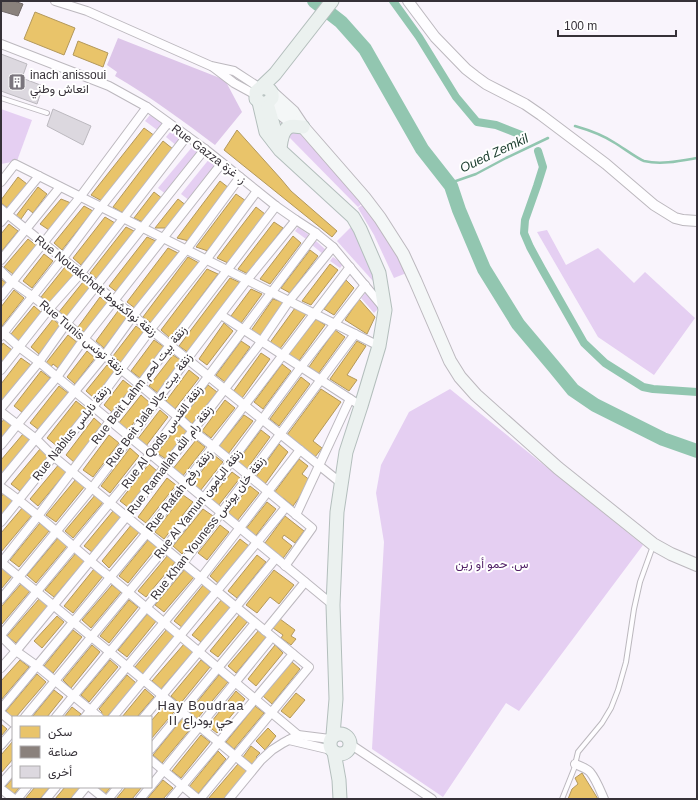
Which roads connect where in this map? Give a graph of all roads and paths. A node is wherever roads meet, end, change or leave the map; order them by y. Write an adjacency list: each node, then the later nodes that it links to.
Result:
1 (55, 1): 5 (street)
2 (332, 1): 5 (main road)
3 (408, 1): 27 (street)
4 (1, 44): 7 (street, Rue Gazza ز. غزة)
5 (264, 95): 10 (main road); 12 (main road)
6 (1, 98): 8 (lane)
7 (146, 107): 9 (street, Rue Gazza ز. غزة); 20 (street)
8 (48, 113)
9 (168, 123): 11 (street, Rue Gazza ز. غزة); 22 (street)
10 (303, 127): 12 (main road); 124 (main road)
11 (187, 136): 13 (street, Rue Gazza ز. غزة); 24 (street)
12 (277, 146): 52 (main road)
13 (205, 150): 14 (street, Rue Gazza ز. غزة); 28 (street)
14 (222, 163): 16 (street, Rue Gazza ز. غزة); 31 (street)
15 (39, 176): 17 (street); 18 (street); 23 (street)
16 (240, 177): 19 (street, Rue Gazza ز. غزة); 34 (street)
17 (1, 182)
18 (60, 187): 20 (street); 29 (street)
19 (257, 191): 21 (street, Rue Gazza ز. غزة); 37 (street, Rue Nablus زنقة نابلس)
20 (80, 197): 22 (street); 32 (street)
21 (276, 206): 25 (street, Rue Gazza ز. غزة); 39 (street, Rue Beit Lahm زنقة بيت لحم)
22 (100, 207): 24 (street); 35 (street)
23 (4, 211): 26 (street); 29 (street, Rue Nouakchott زنقة نواكشوط)
24 (123, 218): 28 (street); 41 (street)
25 (296, 220): 30 (street, Rue Gazza ز. غزة); 42 (street, Rue Beit Jala زنقة بيت جالا)
26 (1, 222)
27 (697, 222)
28 (142, 228): 31 (street); 45 (street)
29 (26, 229): 32 (street, Rue Nouakchott زنقة نواكشوط); 36 (street)
30 (316, 233): 33 (street, Rue Gazza ز. غزة); 46 (street, Rue Al Qods زنقة القدس)
31 (163, 238): 34 (street); 49 (street)
32 (43, 242): 35 (street, Rue Nouakchott زنقة نواكشوط); 43 (street)
33 (333, 247): 38 (street, Rue Gazza ز. غزة); 50 (street, Rue Ramallah زنقة رام الله)
34 (186, 250): 37 (street); 55 (street)
35 (63, 258): 41 (street, Rue Nouakchott زنقة نواكشوط); 48 (street)
36 (1, 260)
37 (206, 260): 39 (street); 58 (street, Rue Nablus زنقة نابلس)
38 (350, 267): 44 (street, Rue Gazza ز. غزة); 53 (street, Rue Rafah زنقة رفح)
39 (227, 270): 42 (street); 64 (street, Rue Beit Lahm زنقة بيت لحم)
40 (1, 271): 43 (street, Rue Tunis زنقة تونس)
41 (81, 273): 45 (street, Rue Nouakchott زنقة نواكشوط); 51 (street)
42 (247, 280): 46 (street); 54 (street, Rue Beit Jala زنقة بيت جالا)
43 (12, 282): 47 (street); 48 (street, Rue Tunis زنقة تونس)
44 (365, 285): 52 (street, Rue Gazza ز. غزة); 57 (street, Rue Al Yamun زنقة اليامون)
45 (97, 286): 49 (street, Rue Nouakchott زنقة نواكشوط); 56 (street)
46 (271, 292): 50 (street); 59 (street, Rue Al Qods زنقة القدس)
47 (1, 296)
48 (32, 296): 51 (street, Rue Tunis زنقة تونس); 60 (street)
49 (114, 300): 55 (street, Rue Nouakchott زنقة نواكشوط); 62 (street)
50 (289, 301): 53 (street); 63 (street, Rue Ramallah زنقة رام الله)
51 (49, 309): 56 (street, Rue Tunis زنقة تونس); 66 (street)
52 (385, 310): 65 (main road)
53 (314, 314): 57 (street); 67 (street, Rue Rafah زنقة رفح)
54 (221, 315): 59 (street); 69 (street, Rue Beit Jala زنقة بيت جالا)
55 (133, 316): 58 (street, Rue Nouakchott زنقة نواكشوط); 68 (street)
56 (66, 324): 62 (street, Rue Tunis زنقة تونس); 70 (street)
57 (335, 324): 61 (street); 71 (street, Rue Al Yamun زنقة اليامون)
58 (151, 329): 64 (street, Rue Nouakchott زنقة نواكشوط); 72 (street, Rue Nablus زنقة نابلس)
59 (243, 330): 63 (street); 74 (street, Rue Al Qods زنقة القدس)
60 (2, 333): 66 (street)
61 (356, 334): 65 (street); 76 (street, Rue Khan Youness زنقة خان يونس)
62 (84, 339): 68 (street, Rue Tunis زنقة تونس); 75 (street)
63 (261, 342): 67 (street); 78 (street, Rue Ramallah زنقة رام الله)
64 (170, 345): 69 (street, Rue Nouakchott زنقة نواكشوط); 77 (street, Rue Beit Lahm زنقة بيت لحم)
65 (379, 346): 83 (main road)
66 (19, 347): 70 (street); 73 (street)
67 (282, 355): 71 (street); 82 (street, Rue Rafah زنقة رفح)
68 (104, 356): 72 (street, Rue Tunis زنقة تونس); 79 (street)
69 (187, 359): 74 (street, Rue Nouakchott زنقة نواكشوط); 81 (street, Rue Beit Jala زنقة بيت جالا)
70 (38, 362): 75 (street); 85 (street)
71 (301, 367): 76 (street); 88 (street, Rue Al Yamun زنقة اليامون)
72 (120, 369): 77 (street, Rue Tunis زنقة تونس); 84 (street, Rue Nablus زنقة نابلس)
73 (1, 370)
74 (208, 376): 78 (street, Rue Nouakchott زنقة نواكشوط); 87 (street, Rue Al Qods زنقة القدس)
75 (57, 377): 79 (street); 90 (street)
76 (321, 380): 80 (street); 92 (street, Rue Khan Youness زنقة خان يونس)
77 (140, 385): 81 (street, Rue Tunis زنقة تونس); 89 (street, Rue Beit Lahm زنقة بيت لحم)
78 (224, 389): 82 (street, Rue Nouakchott زنقة نواكشوط); 91 (street, Rue Ramallah زنقة رام الله)
79 (74, 392): 84 (street); 94 (street)
80 (350, 399): 83 (street); 102 (street)
81 (157, 400): 87 (street, Rue Tunis زنقة تونس); 93 (street, Rue Beit Jala زنقة بيت جالا)
82 (244, 405): 88 (street, Rue Nouakchott زنقة نواكشوط); 96 (street, Rue Rafah زنقة رفح)
83 (361, 406): 107 (main road)
84 (93, 407): 89 (street); 99 (street, Rue Nablus زنقة نابلس)
85 (1, 408)
86 (1, 412): 90 (street)
87 (178, 417): 91 (street, Rue Tunis زنقة تونس); 98 (street, Rue Al Qods زنقة القدس)
88 (263, 420): 92 (street, Rue Nouakchott زنقة نواكشوط); 100 (street, Rue Al Yamun زنقة اليامون)
89 (110, 421): 93 (street); 103 (street, Rue Beit Lahm زنقة بيت لحم)
90 (17, 425): 94 (street); 95 (street)
91 (193, 432): 96 (street, Rue Tunis زنقة تونس); 101 (street, Rue Ramallah زنقة رام الله)
92 (280, 434): 97 (street, Rue Nouakchott زنقة نواكشوط); 104 (street, Rue Khan Youness زنقة خان يونس)
93 (130, 438): 98 (street); 109 (street, Rue Beit Jala زنقة بيت جالا)
94 (36, 439): 99 (street); 105 (street)
95 (1, 445)
96 (214, 447): 100 (street, Rue Tunis زنقة تونس); 106 (street, Rue Rafah زنقة رفح)
97 (300, 450): 102 (street, Rue Nouakchott زنقة نواكشوط); 110 (street)
98 (150, 454): 101 (street); 113 (street, Rue Al Qods زنقة القدس)
99 (54, 456): 103 (street); 112 (street, Rue Nablus زنقة نابلس)
100 (232, 462): 104 (street, Rue Tunis زنقة تونس); 111 (street, Rue Al Yamun زنقة اليامون)
101 (166, 466): 106 (street); 118 (street, Rue Ramallah زنقة رام الله)
102 (320, 466): 107 (street, Rue Nouakchott زنقة نواكشوط); 116 (street)
103 (72, 471): 109 (street); 117 (street, Rue Beit Lahm زنقة بيت لحم)
104 (249, 476): 110 (street, Rue Tunis زنقة تونس); 115 (street, Rue Khan Youness زنقة خان يونس)
105 (1, 481)
106 (186, 483): 111 (street); 122 (street, Rue Rafah زنقة رفح)
107 (341, 483): 142 (main road)
108 (1, 487): 112 (street)
109 (92, 488): 113 (street); 121 (street, Rue Beit Jala زنقة بيت جالا)
110 (268, 492): 114 (street, Rue Tunis زنقة تونس); 120 (street)
111 (204, 498): 115 (street); 126 (street, Rue Al Yamun زنقة اليامون)
112 (19, 500): 117 (street); 119 (street, Rue Nablus زنقة نابلس)
113 (111, 503): 118 (street); 125 (street, Rue Al Qods زنقة القدس)
114 (286, 507): 116 (street, Rue Tunis زنقة تونس); 123 (street)
115 (221, 513): 120 (street); 130 (street, Rue Khan Youness زنقة خان يونس)
116 (296, 515): 132 (street, Rue Tunis زنقة تونس)
117 (38, 516): 121 (street); 129 (street, Rue Beit Lahm زنقة بيت لحم)
118 (127, 516): 122 (street); 128 (street, Rue Ramallah زنقة رام الله)
119 (1, 522)
120 (240, 528): 123 (street); 135 (street)
121 (56, 531): 125 (street); 133 (street, Rue Beit Jala زنقة بيت جالا)
122 (147, 533): 126 (street); 134 (street, Rue Rafah زنقة رفح)
123 (257, 542): 127 (street); 137 (street)
124 (654, 544): 131 (main road); 187 (lane)
125 (74, 547): 128 (street); 138 (street, Rue Al Qods زنقة القدس)
126 (165, 548): 130 (street); 139 (street, Rue Al Yamun زنقة اليامون)
127 (276, 558): 132 (street); 144 (street)
128 (90, 561): 134 (street); 141 (street, Rue Ramallah زنقة رام الله)
129 (1, 562): 133 (street)
130 (183, 562): 135 (street); 143 (street, Rue Khan Youness زنقة خان يونس)
131 (697, 565)
132 (285, 566): 136 (street)
133 (19, 577): 138 (street); 140 (street, Rue Beit Jala زنقة بيت جالا)
134 (110, 577): 139 (street); 145 (street, Rue Rafah زنقة رفح)
135 (201, 578): 137 (street); 146 (street)
136 (305, 582): 142 (street); 148 (street)
137 (217, 591): 144 (street); 150 (street)
138 (37, 592): 141 (street); 149 (street, Rue Al Qods زنقة القدس)
139 (128, 592): 143 (street); 151 (street, Rue Al Yamun زنقة اليامون)
140 (1, 599)
141 (54, 605): 145 (street); 153 (street, Rue Ramallah زنقة رام الله)
142 (333, 605): 182 (main road)
143 (146, 607): 146 (street); 154 (street, Rue Khan Youness زنقة خان يونس)
144 (236, 607): 147 (street); 155 (street)
145 (73, 622): 151 (street); 157 (street, Rue Rafah زنقة رفح)
146 (164, 623): 150 (street); 158 (street)
147 (255, 623): 148 (street); 160 (street)
148 (265, 631): 152 (street)
149 (1, 636): 153 (street)
150 (180, 636): 155 (street); 162 (street)
151 (91, 637): 154 (street); 161 (street, Rue Al Yamun زنقة اليامون)
152 (272, 637): 156 (street); 163 (street)
153 (16, 651): 157 (street); 159 (street, Rue Ramallah زنقة رام الله)
154 (109, 652): 158 (street); 165 (street, Rue Khan Youness زنقة خان يونس)
155 (199, 652): 160 (street); 164 (street)
156 (293, 654): 166 (street); 170 (street)
157 (36, 666): 161 (street); 167 (street, Rue Rafah زنقة رفح)
158 (127, 666): 162 (street); 171 (street)
159 (1, 668)
160 (218, 668): 163 (street); 168 (street)
161 (54, 680): 165 (street); 172 (street, Rue Al Yamun زنقة اليامون)
162 (144, 680): 164 (street); 174 (street)
163 (235, 682): 166 (street); 177 (street)
164 (162, 695): 168 (street); 175 (street)
165 (73, 696): 171 (street); 173 (street, Rue Khan Youness زنقة خان يونس)
166 (254, 699): 170 (street); 181 (street)
167 (1, 709)
168 (182, 712): 177 (street); 184 (street)
169 (1, 713): 176 (street)
170 (271, 713): 179 (street); 185 (street)
171 (88, 714)
172 (26, 716)
173 (57, 716)
174 (114, 716)
175 (145, 716)
176 (12, 722)
177 (199, 726): 181 (street); 190 (street)
178 (12, 732): 183 (street)
179 (298, 735): 180 (street); 182 (street)
180 (289, 740): 182 (street); 188 (street)
181 (219, 742): 185 (street); 193 (street)
182 (338, 744): 201 (street); 211 (main road)
183 (1, 745)
184 (152, 748)
185 (236, 756): 188 (street); 209 (street)
186 (152, 761): 190 (street)
187 (575, 764): 213 (lane); 214 (street)
188 (252, 770): 210 (street)
189 (12, 771): 191 (street)
190 (164, 771): 192 (street); 193 (street)
191 (1, 784)
192 (152, 786)
193 (182, 786): 208 (street); 209 (street)
194 (1, 788): 202 (street)
195 (26, 788): 202 (street)
196 (55, 788): 203 (street)
197 (85, 788): 204 (street)
198 (91, 788): 205 (street)
199 (117, 788): 206 (street)
200 (150, 788): 207 (street)
201 (422, 796): 212 (street)
202 (15, 799)
203 (46, 799)
204 (76, 799)
205 (105, 799)
206 (108, 799)
207 (140, 799)
208 (171, 799)
209 (199, 799)
210 (229, 799)
211 (340, 799)
212 (432, 799)
213 (562, 799)
214 (604, 799)

